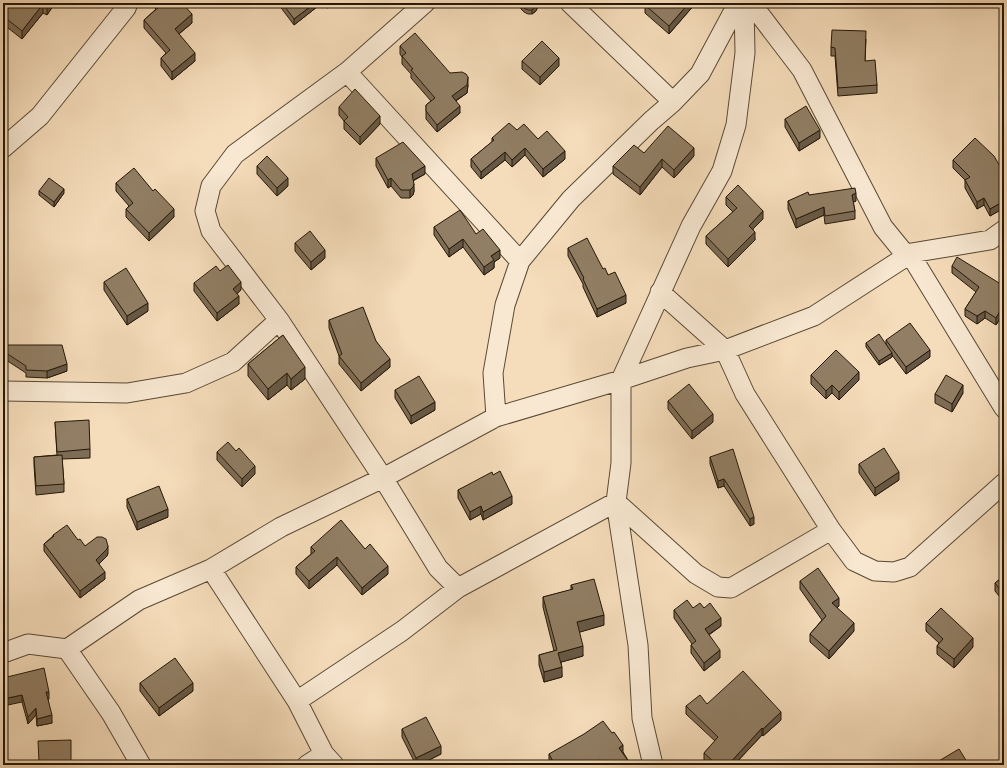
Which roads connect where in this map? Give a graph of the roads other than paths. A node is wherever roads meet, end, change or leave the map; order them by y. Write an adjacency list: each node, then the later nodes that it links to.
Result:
1 (128, 3): 9 (street)
2 (424, 3): 7 (street)
3 (570, 3): 8 (street)
4 (738, 3): 8 (street)
5 (744, 3): 13 (street)
6 (751, 3): 11 (street)
7 (347, 72): 12 (street); 14 (street)
8 (673, 102): 12 (street)
9 (3, 148)
10 (1004, 230): 11 (street)
11 (910, 254): 15 (street); 18 (street)
12 (520, 261): 19 (street)
13 (660, 292): 15 (street); 16 (street)
14 (279, 320): 17 (street); 20 (street)
15 (725, 350): 16 (street); 23 (street)
16 (621, 380): 19 (street); 22 (street)
17 (3, 391)
18 (1004, 408)
19 (496, 417): 20 (street)
20 (383, 478): 24 (street); 25 (street)
21 (1004, 483): 23 (street)
22 (616, 502): 23 (street); 25 (street); 32 (street)
23 (831, 530)
24 (211, 569): 26 (street); 28 (street)
25 (458, 588): 28 (street)
26 (67, 649): 27 (street); 30 (street)
27 (3, 653)
28 (297, 701): 29 (street)
29 (329, 760): 31 (street)
30 (141, 765)
31 (307, 765)
32 (653, 765)

